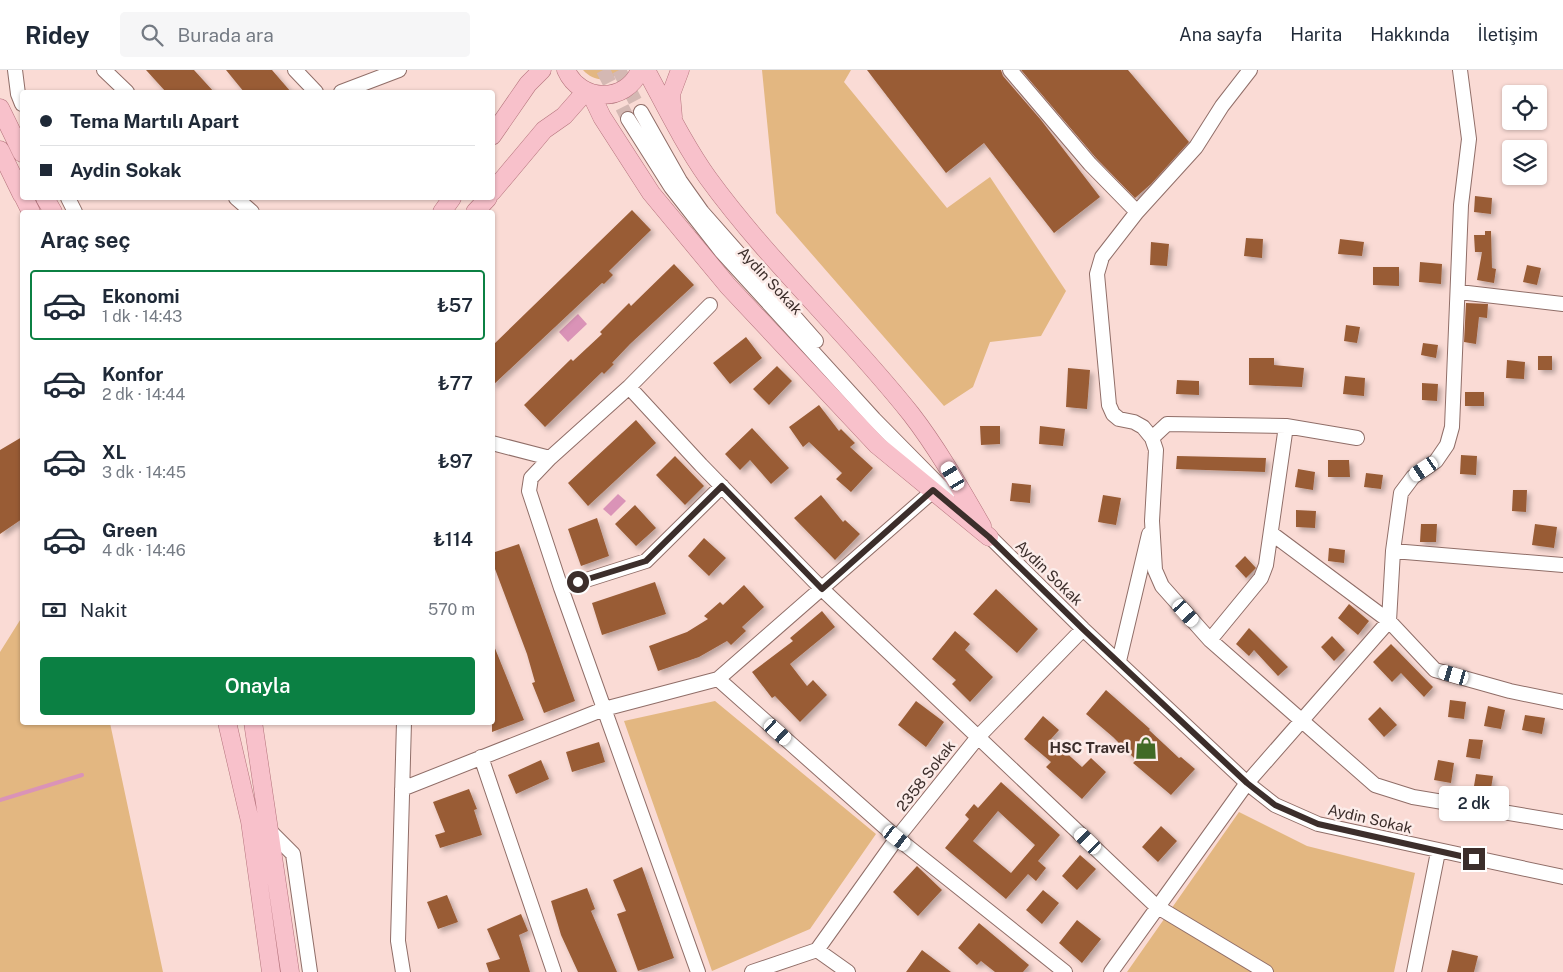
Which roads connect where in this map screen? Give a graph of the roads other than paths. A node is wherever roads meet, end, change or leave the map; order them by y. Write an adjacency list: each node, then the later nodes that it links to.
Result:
1 (15, 70): 17 (street)
2 (104, 70): 13 (street)
3 (295, 70): 14 (street)
4 (399, 70): 15 (street)
5 (542, 70): 22 (main road)
6 (566, 70): 16 (main road)
7 (640, 70): 16 (main road)
8 (646, 70): 21 (main road)
9 (680, 70): 21 (main road)
10 (1010, 70): 31 (street)
11 (1250, 70): 31 (street)
12 (1460, 70): 32 (street)
13 (125, 90)
14 (314, 90)
15 (346, 90)
16 (588, 93): 25 (main road); 42 (main road)
17 (20, 99)
18 (0, 108): 23 (main road)
19 (641, 112): 45 (street)
20 (628, 120): 45 (street, Aydin Sokak)
21 (674, 125): 45 (main road)
22 (495, 132)
23 (20, 149)
24 (0, 150): 26 (main road)
25 (495, 188)
26 (20, 190)
27 (238, 200): 29 (street)
28 (486, 200): 30 (main road)
29 (250, 210)
30 (477, 210)
31 (1138, 212): 37 (street)
32 (1459, 292): 34 (street); 46 (street)
33 (710, 304): 35 (street)
34 (1563, 304)
35 (629, 387): 40 (street); 41 (street)
36 (1286, 426): 37 (street); 38 (street); 44 (street)
37 (1152, 438): 43 (street)
38 (1357, 438)
39 (495, 444): 40 (street)
40 (550, 458): 48 (street)
41 (722, 486): 48 (street); 49 (street)
42 (933, 490): 45 (main road); 49 (street)
43 (1152, 521): 52 (street); 53 (street)
44 (1271, 533): 50 (street); 52 (street)
45 (989, 537): 51 (street, Aydin Sokak)
46 (1393, 551): 47 (street); 50 (street)
47 (1563, 565)
48 (561, 588): 56 (street)
49 (822, 589): 54 (street); 61 (street)
50 (1390, 621): 55 (street); 57 (street)
51 (1083, 629): 53 (street, Aydin Sokak); 61 (street, 2358 Sokak)
52 (1210, 640): 57 (street)
53 (1119, 661): 63 (street, Aydin Sokak)
54 (718, 679): 56 (street); 67 (street)
55 (1563, 702)
56 (604, 709): 62 (street); 77 (street)
57 (1302, 721): 63 (street); 65 (street)
58 (227, 725): 72 (main road)
59 (404, 725): 64 (street)
60 (255, 728): 66 (main road)
61 (978, 737): 67 (street, 2358 Sokak); 70 (street)
62 (481, 756): 64 (street); 76 (street)
63 (1247, 783): 68 (street, Aydin Sokak); 70 (street)
64 (402, 789): 75 (street)
65 (1563, 822)
66 (270, 831): 73 (main road); 74 (street)
67 (897, 838): 71 (street, 2358 Sokak); 80 (street)
68 (1438, 852): 69 (street, Aydin Sokak); 83 (street)
69 (1563, 878)
70 (1156, 906): 81 (street); 82 (street)
71 (817, 950): 78 (street); 79 (street)
72 (271, 972)
73 (290, 972)
74 (310, 972)
75 (403, 972)
76 (554, 972)
77 (698, 972)
78 (752, 972)
79 (848, 972)
80 (1066, 972)
81 (1111, 972)
82 (1266, 972)
83 (1414, 972)

